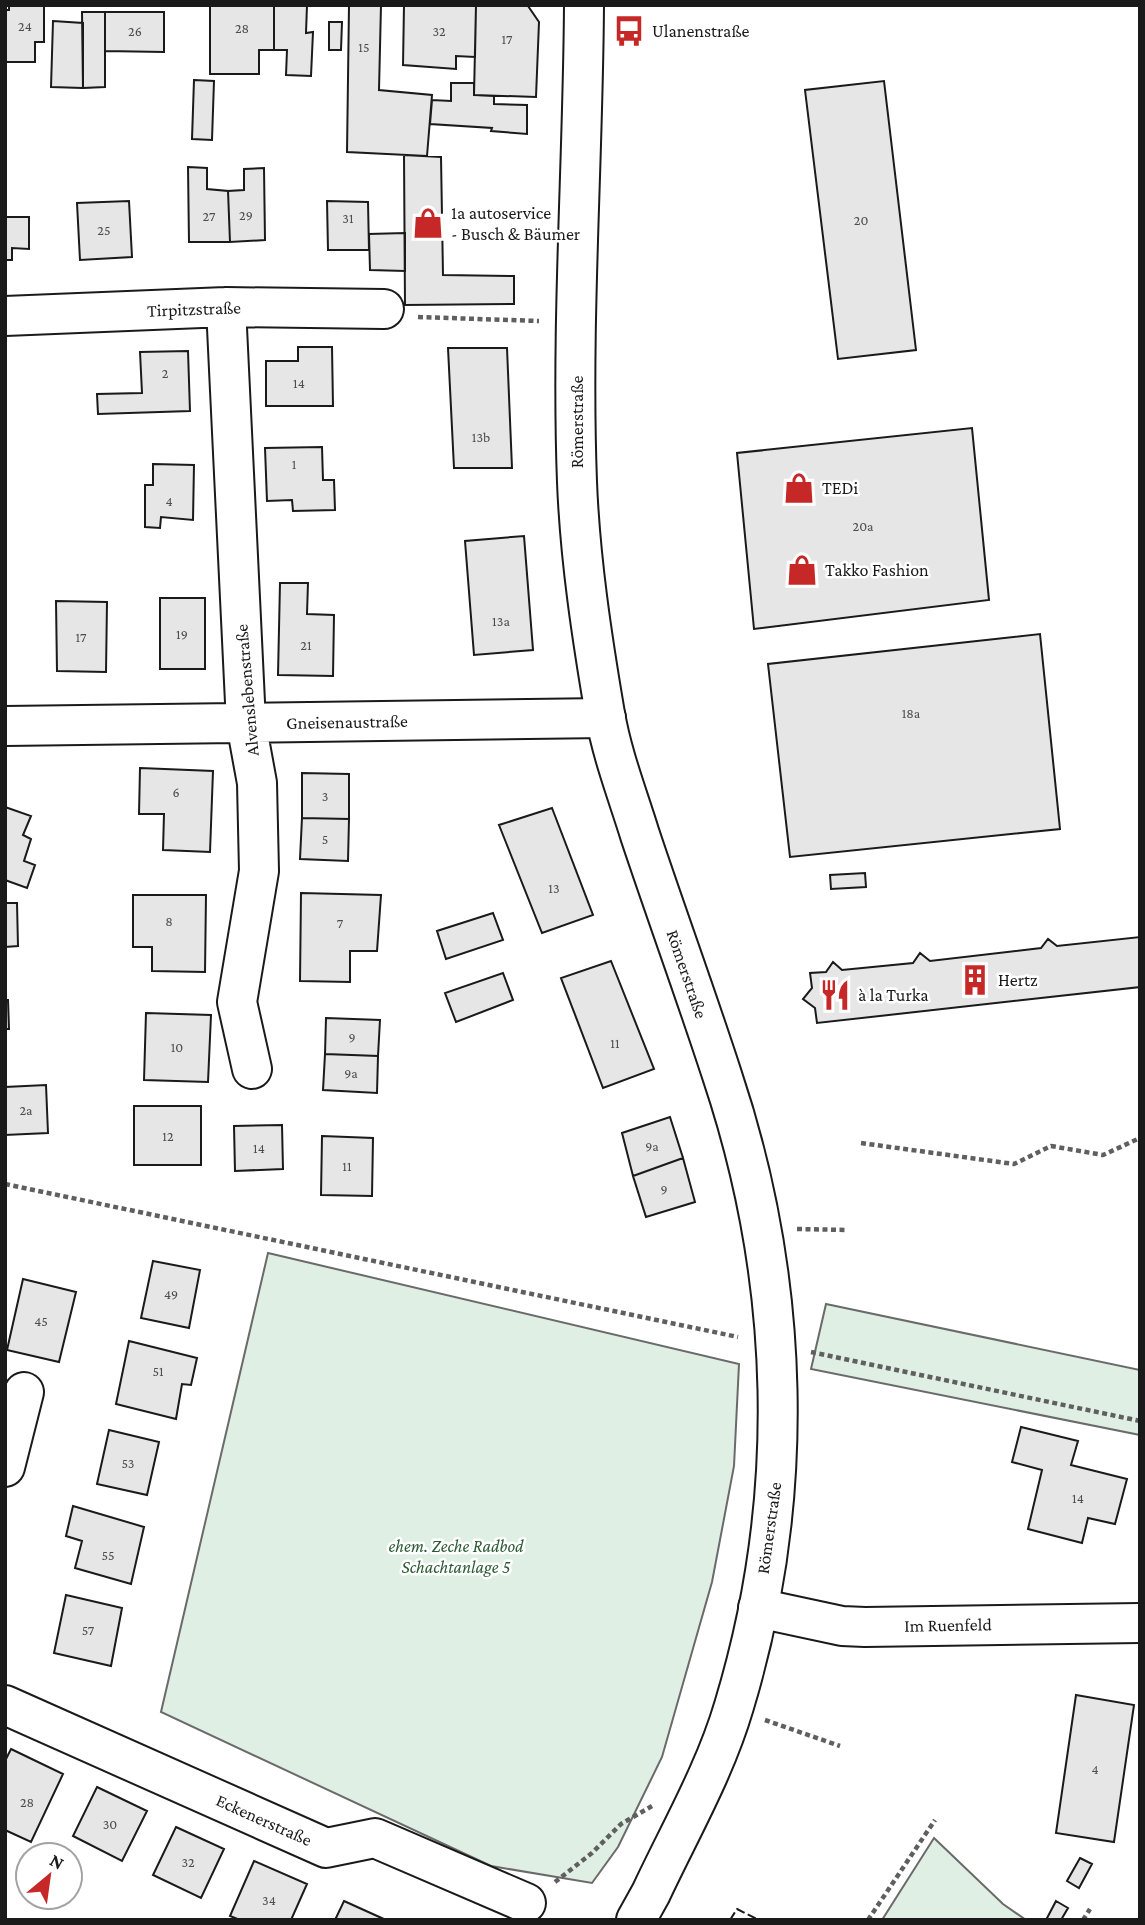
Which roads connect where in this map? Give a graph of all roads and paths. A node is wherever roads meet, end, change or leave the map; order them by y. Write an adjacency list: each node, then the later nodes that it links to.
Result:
1 (584, 5): 5 (street, Römerstraße)
2 (226, 307): 3 (street, Tirpitzstraße); 4 (street, Tirpitzstraße); 7 (street, Alvenslebenstraße)
3 (384, 309): 5 (path)
4 (5, 316)
5 (577, 323): 6 (street, Römerstraße)
6 (606, 718): 7 (street, Gneisenaustraße); 13 (street, Römerstraße)
7 (246, 723): 8 (street, Gneisenaustraße); 9 (street, Alvenslebenstraße)
8 (5, 726)
9 (252, 1069)
10 (1140, 1139): 11 (path)
11 (860, 1143)
12 (5, 1184): 15 (path)
13 (764, 1229): 14 (path); 15 (street, Römerstraße)
14 (848, 1230)
15 (776, 1345): 17 (path); 19 (street, Römerstraße)
16 (24, 1392): 18 (street)
17 (1140, 1421)
18 (5, 1467)
19 (758, 1608): 20 (street, Im Ruenfeld); 22 (street, Römerstraße)
20 (1140, 1623)
21 (5, 1705): 26 (street, Eckenerstraße)
22 (733, 1709): 23 (path); 24 (street, Römerstraße)
23 (840, 1746)
24 (691, 1805): 26 (path); 28 (street, Römerstraße)
25 (934, 1820): 29 (path)
26 (526, 1903)
27 (1090, 1909): 30 (path)
28 (636, 1920)
29 (868, 1920)
30 (1083, 1920)

